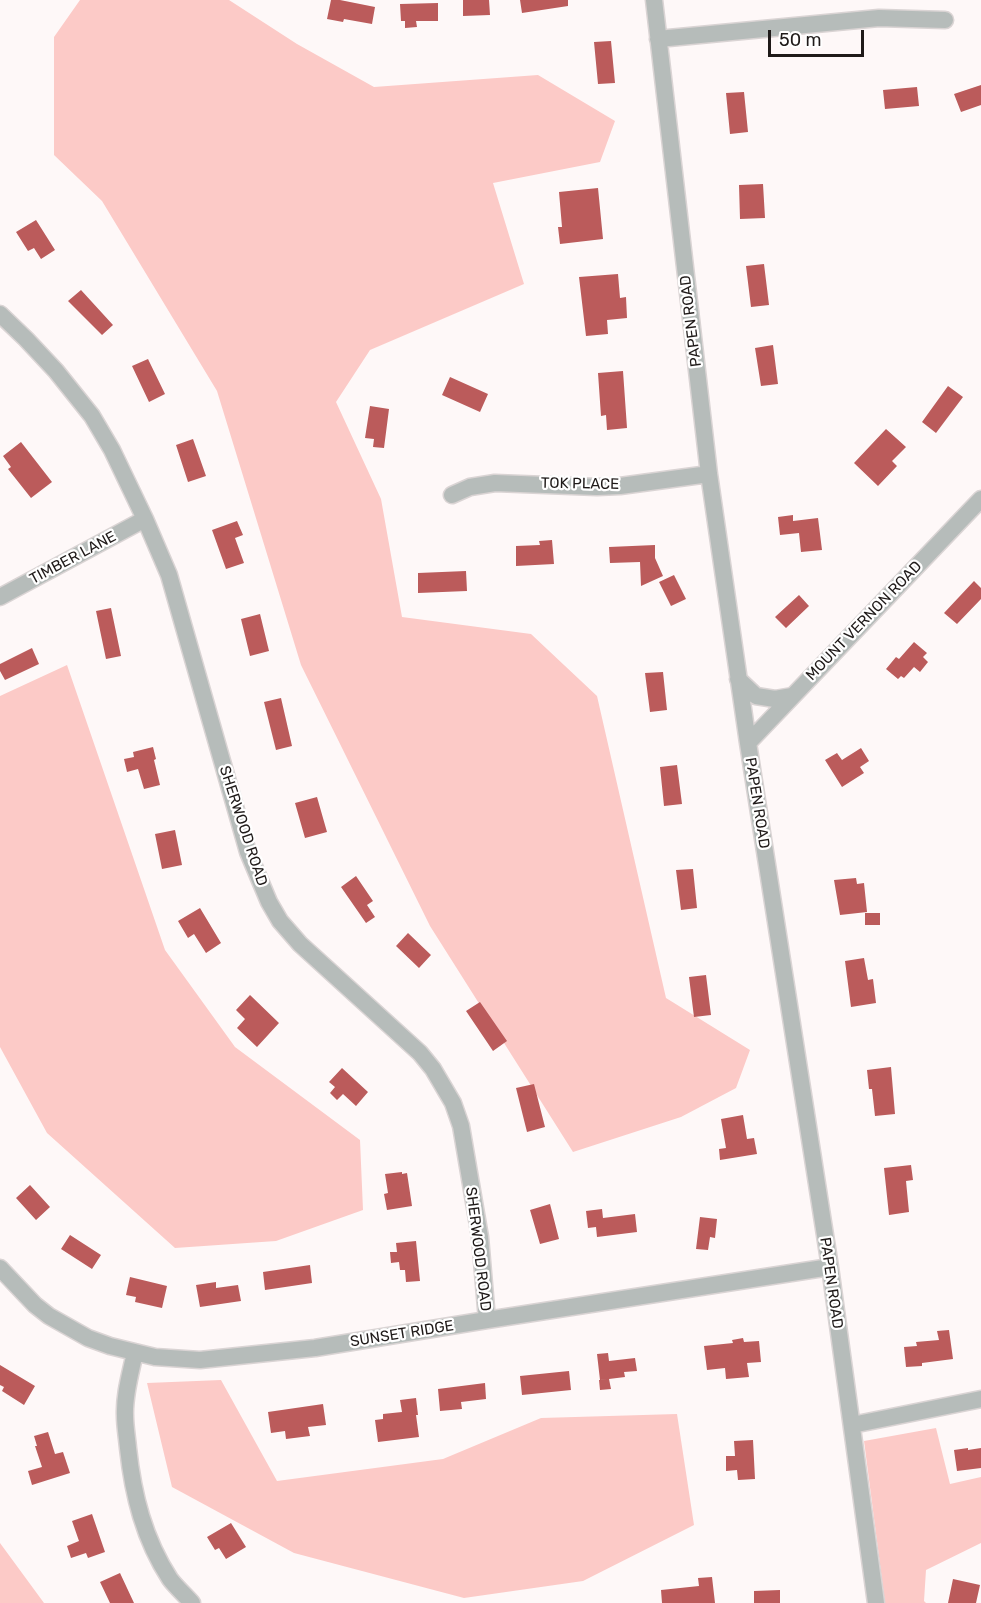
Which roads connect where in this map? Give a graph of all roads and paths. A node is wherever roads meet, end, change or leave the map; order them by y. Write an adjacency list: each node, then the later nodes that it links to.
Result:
1 (654, 0): 3 (street, PAPEN ROAD)
2 (945, 20): 3 (street)
3 (658, 39): 5 (street, PAPEN ROAD)
4 (0, 314): 8 (street, SHERWOOD ROAD)
5 (709, 474): 6 (street, TOK PLACE); 10 (street, PAPEN ROAD)
6 (452, 495)
7 (981, 499): 11 (street, MOUNT VERNON ROAD)
8 (145, 519): 9 (street, TIMBER LANE); 15 (street, SHERWOOD ROAD)
9 (0, 597)
10 (738, 679): 11 (street); 12 (street, PAPEN ROAD)
11 (792, 696): 12 (street, MOUNT VERNON ROAD)
12 (748, 743): 13 (street, PAPEN ROAD)
13 (830, 1267): 15 (street, SUNSET RIDGE); 18 (street, PAPEN ROAD)
14 (0, 1268): 16 (street, SUNSET RIDGE)
15 (487, 1320): 16 (street, SUNSET RIDGE)
16 (135, 1352): 19 (street)
17 (981, 1399): 18 (street)
18 (852, 1425): 20 (street, PAPEN ROAD)
19 (192, 1603)
20 (876, 1603)

